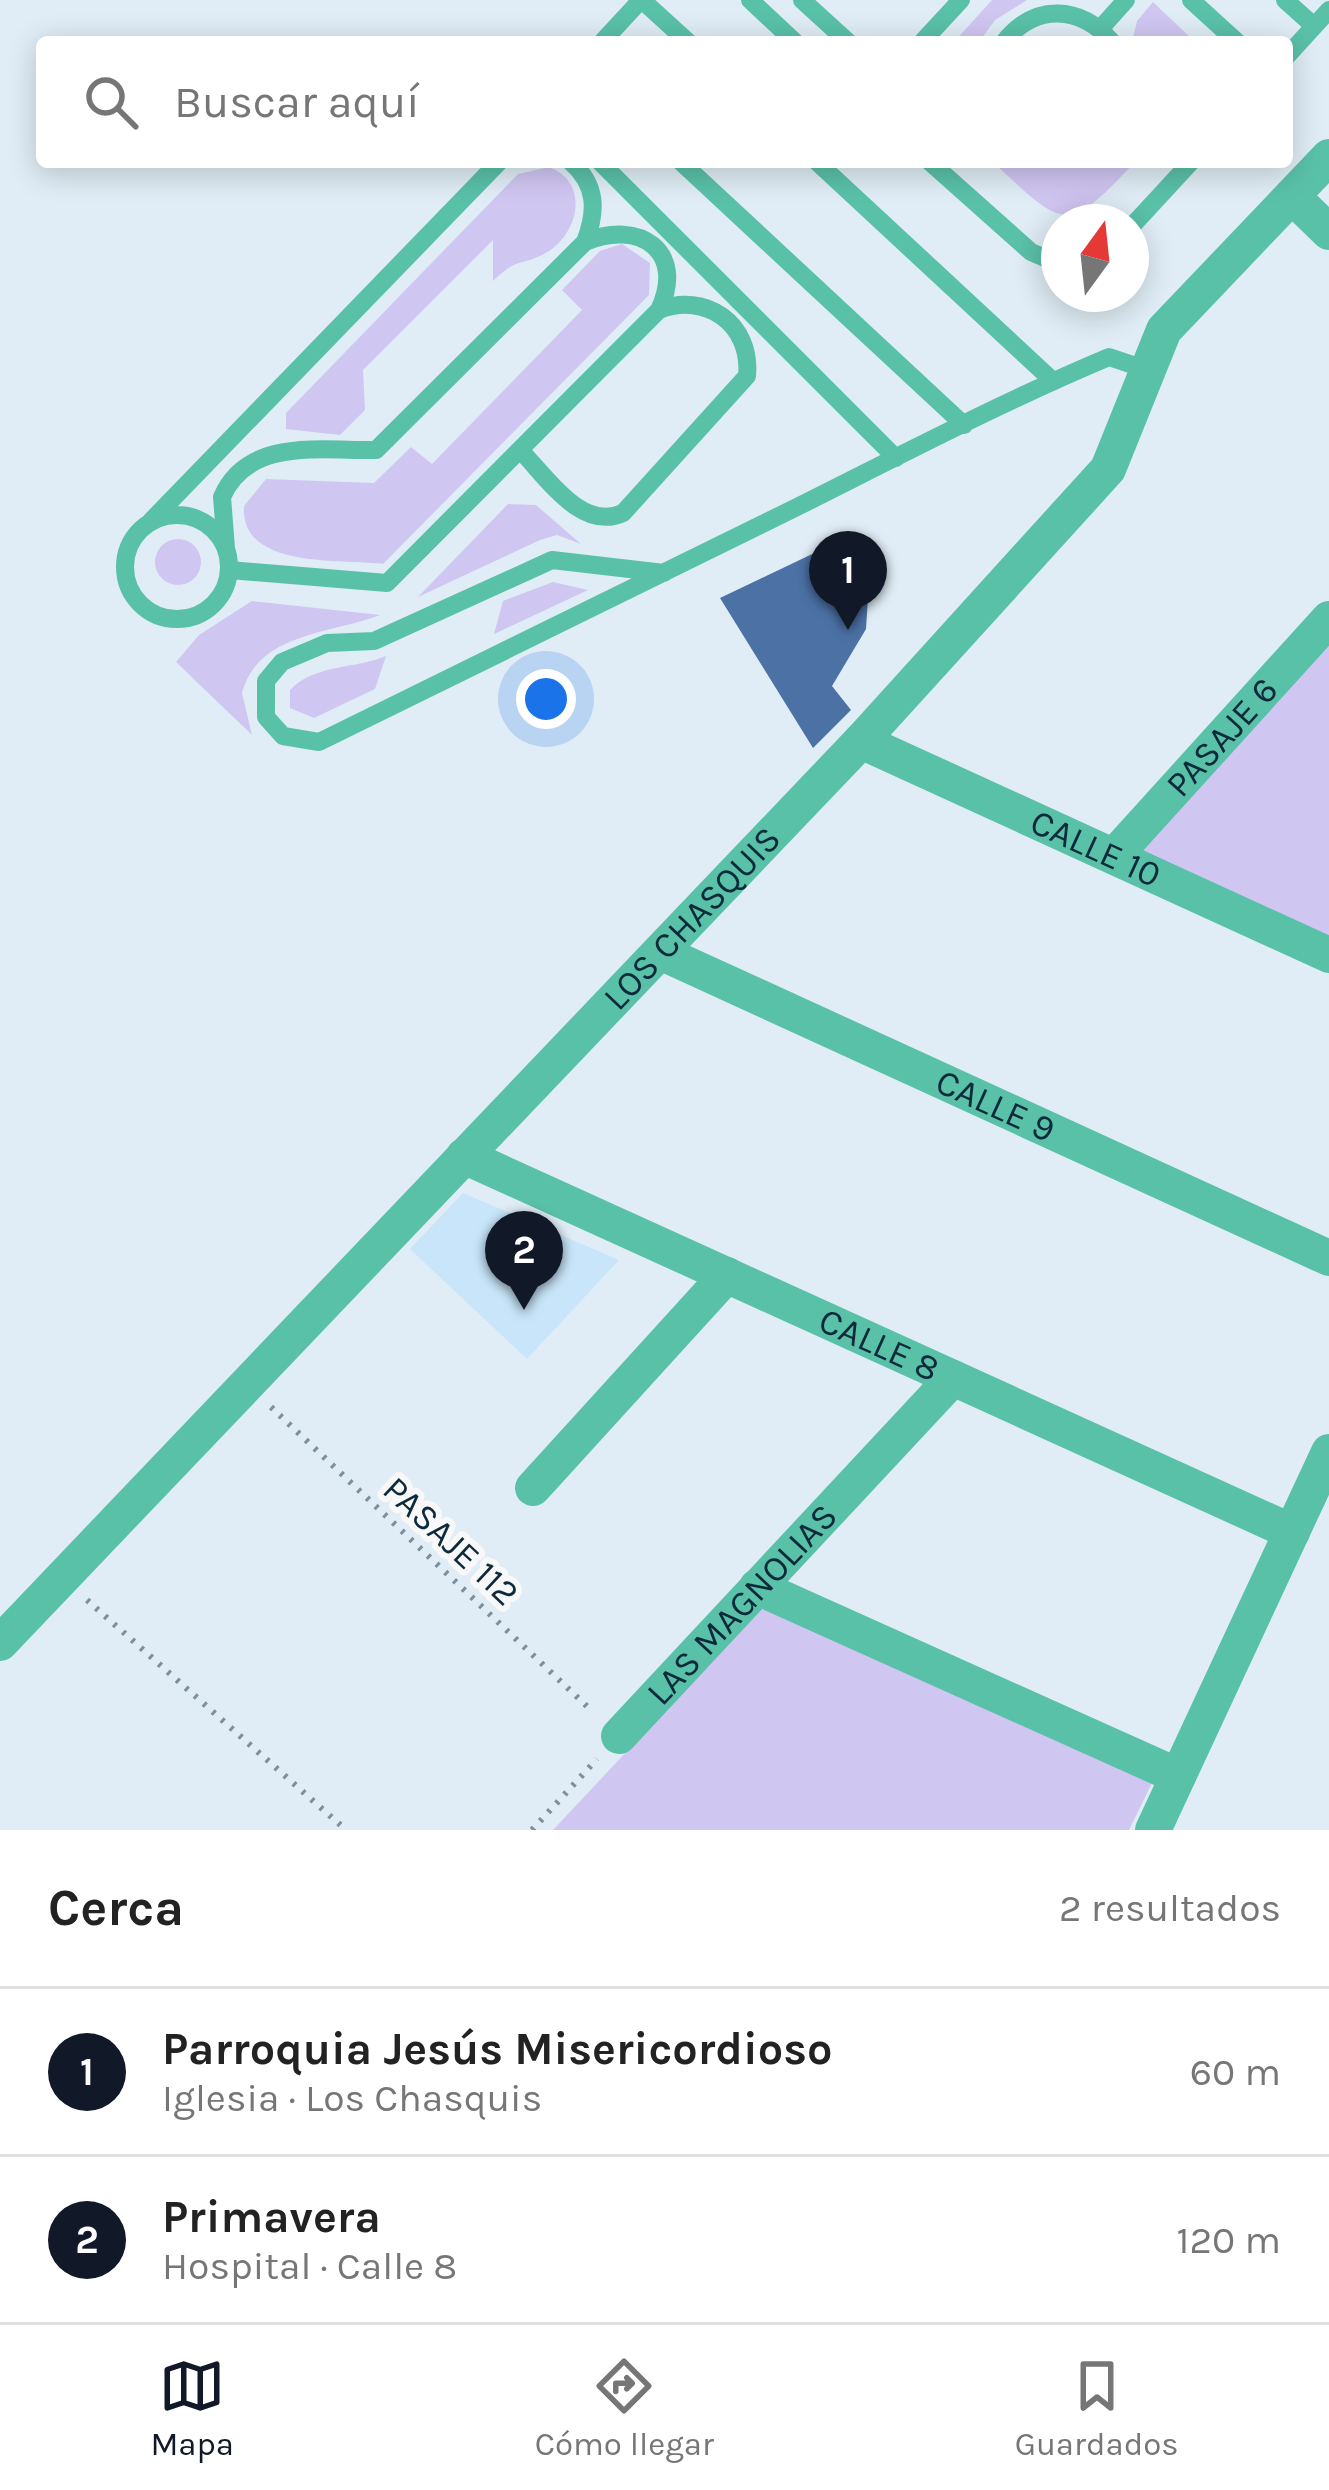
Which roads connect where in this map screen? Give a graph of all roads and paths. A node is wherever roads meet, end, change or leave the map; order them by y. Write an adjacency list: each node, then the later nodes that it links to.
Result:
1 (642, 0): 11 (lane); 12 (lane)
2 (750, 0): 13 (lane)
3 (802, 0): 14 (lane)
4 (961, 0): 15 (lane)
5 (1126, 0): 10 (lane)
6 (1191, 0): 17 (lane)
7 (1285, 0): 9 (lane)
8 (1329, 10): 9 (lane)
9 (1314, 26): 18 (lane)
10 (1106, 35): 16 (lane)
11 (608, 36)
12 (681, 36)
13 (789, 36)
14 (841, 36)
15 (927, 36)
16 (1009, 36)
17 (1230, 36)
18 (1293, 49)
19 (1329, 157): 27 (street, LOS CHASQUIS)
20 (493, 168): 40 (lane)
21 (575, 168): 30 (lane)
22 (606, 168): 34 (lane)
23 (687, 168): 37 (lane)
24 (823, 168): 36 (lane)
25 (937, 168): 31 (lane)
26 (1185, 168): 28 (lane)
27 (1292, 196): 29 (street); 35 (street, LOS CHASQUIS)
28 (1149, 207)
29 (1329, 232)
30 (585, 242): 32 (lane); 41 (lane)
31 (1041, 256)
32 (658, 310): 33 (lane); 38 (lane)
33 (726, 318): 34 (lane); 38 (lane)
34 (800, 363): 39 (lane)
35 (1148, 370): 36 (lane); 45 (street, LOS CHASQUIS)
36 (1053, 381): 37 (lane)
37 (964, 425): 39 (lane)
38 (520, 450): 42 (lane)
39 (896, 458): 43 (lane)
40 (152, 521): 41 (lane); 42 (lane)
41 (226, 548): 42 (lane)
42 (229, 569)
43 (664, 573): 43 (lane)
44 (1329, 619): 46 (street, PASAJE 6)
45 (861, 741): 46 (street, CALLE 10); 47 (street, LOS CHASQUIS)
46 (1115, 855): 48 (street, CALLE 10)
47 (660, 952): 49 (street, LOS CHASQUIS); 50 (street, CALLE 9)
48 (1329, 955)
49 (464, 1156): 51 (street, CALLE 8); 53 (street, LOS CHASQUIS)
50 (1329, 1258)
51 (727, 1275): 52 (street, CALLE 8); 55 (street)
52 (953, 1378): 56 (street, CALLE 8); 58 (street, LAS MAGNOLIAS)
53 (247, 1384): 57 (street, LOS CHASQUIS); 60 (path, PASAJE 112)
54 (1329, 1452): 56 (street)
55 (533, 1488)
56 (1292, 1532): 61 (street)
57 (62, 1578): 59 (street, LOS CHASQUIS); 62 (path)
58 (758, 1587): 60 (street, LAS MAGNOLIAS); 61 (street)
59 (0, 1643)
60 (619, 1736): 63 (path, LAS MAGNOLIAS)
61 (1178, 1776): 64 (street)
62 (346, 1830)
63 (532, 1830)
64 (1153, 1830)

